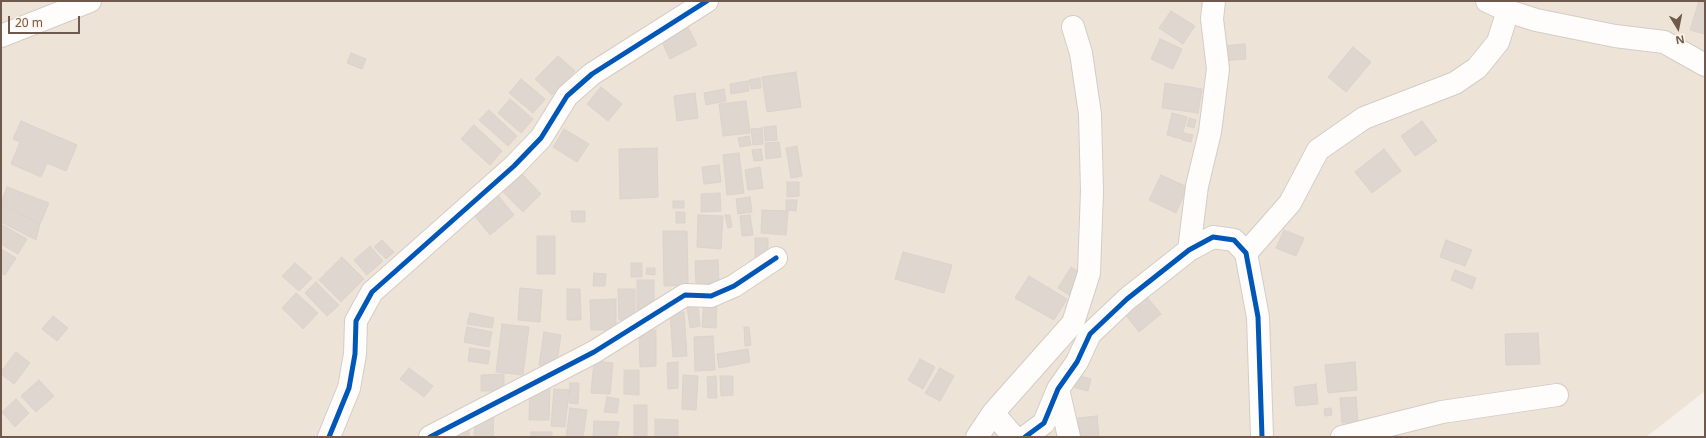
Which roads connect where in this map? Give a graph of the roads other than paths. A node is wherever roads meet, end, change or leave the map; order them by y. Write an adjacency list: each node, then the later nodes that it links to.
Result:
1 (90, 1): 7 (street)
2 (707, 1): 15 (street)
3 (1214, 1): 9 (street)
4 (1487, 1): 5 (street)
5 (1508, 11): 8 (street); 10 (street)
6 (1073, 27): 14 (street)
7 (1, 36)
8 (1705, 65)
9 (1189, 250): 10 (street); 12 (street)
10 (1246, 253): 21 (street)
11 (776, 258): 16 (street)
12 (1058, 389): 19 (street); 20 (street)
13 (1557, 395): 22 (street)
14 (993, 413): 17 (street); 18 (street)
15 (330, 437)
16 (430, 437)
17 (977, 437)
18 (1014, 437)
19 (1025, 437)
20 (1069, 437)
21 (1262, 437)
22 (1342, 437)

